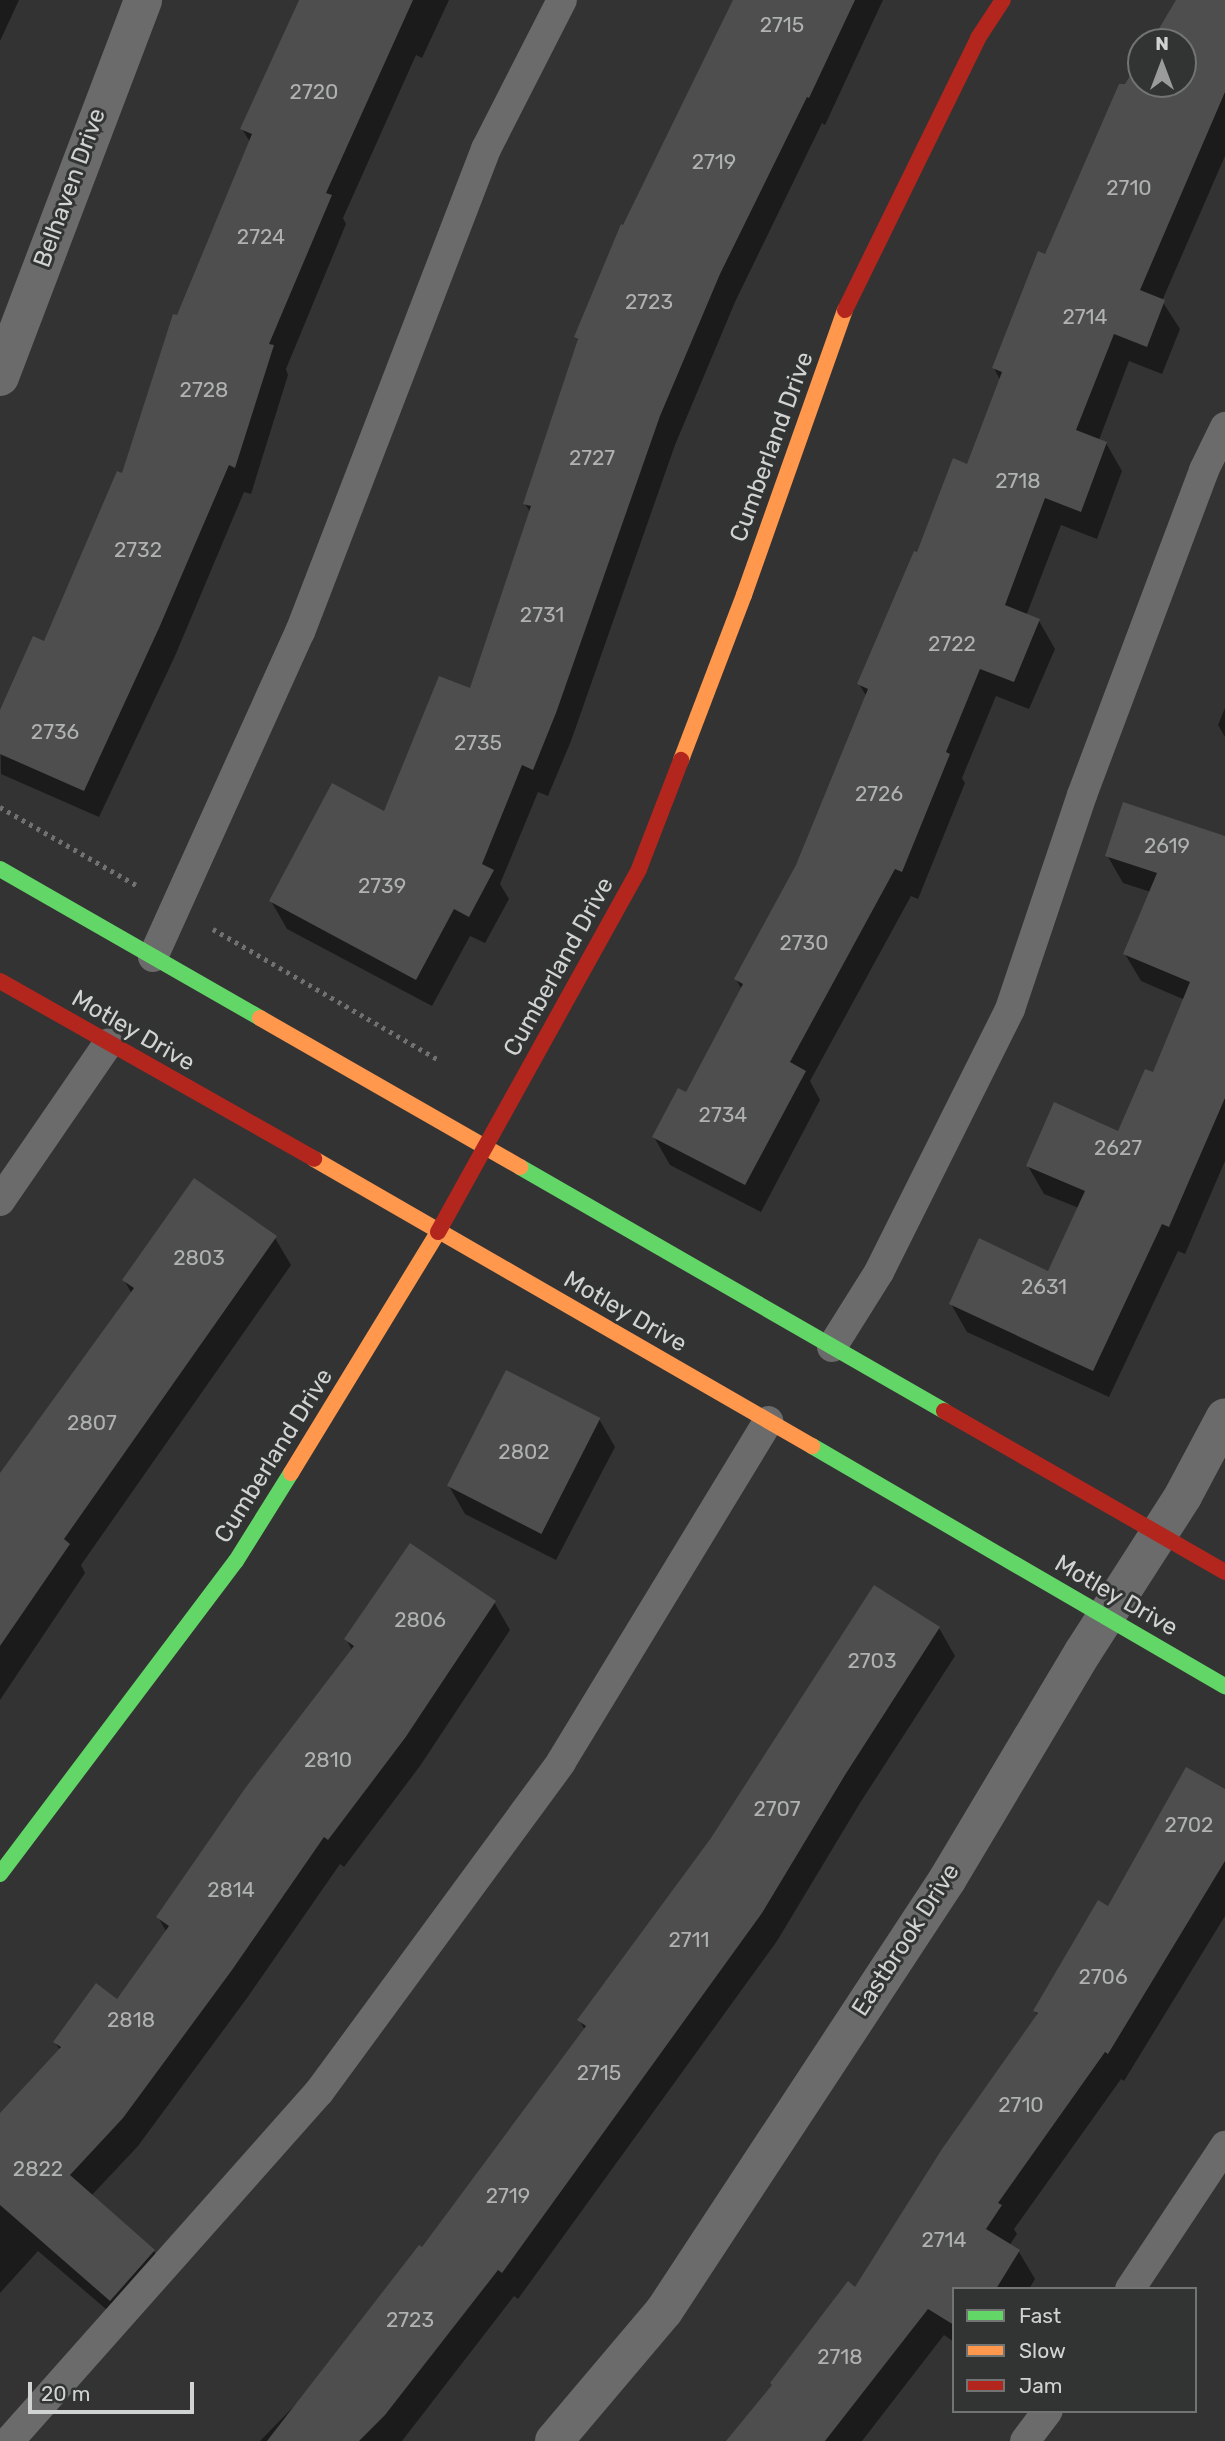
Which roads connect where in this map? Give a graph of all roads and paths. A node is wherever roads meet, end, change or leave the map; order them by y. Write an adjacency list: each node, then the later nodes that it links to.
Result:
1 (143, 0): 4 (street, Belhaven Drive)
2 (562, 0): 7 (lane)
3 (1003, 0): 10 (main road, Cumberland Drive)
4 (0, 377)
5 (1225, 427): 13 (lane)
6 (0, 869): 7 (main road)
7 (153, 957): 10 (main road)
8 (0, 981): 9 (main road, Motley Drive)
9 (108, 1044): 11 (lane); 12 (main road, Motley Drive)
10 (486, 1148): 12 (main road, Cumberland Drive); 13 (main road)
11 (0, 1201)
12 (439, 1230): 15 (main road, Motley Drive); 20 (main road, Cumberland Drive)
13 (832, 1346): 16 (main road)
14 (1225, 1417): 16 (street, Eastbrook Drive)
15 (768, 1421): 18 (main road, Motley Drive); 24 (lane)
16 (1158, 1534): 17 (main road); 18 (street, Eastbrook Drive)
17 (1225, 1572)
18 (1106, 1616): 19 (main road, Motley Drive); 25 (street, Eastbrook Drive)
19 (1225, 1686)
20 (0, 1874)
21 (1225, 2146): 22 (lane)
22 (1131, 2287)
23 (1046, 2413): 26 (lane)
24 (9, 2441)
25 (554, 2441)
26 (1025, 2441)

